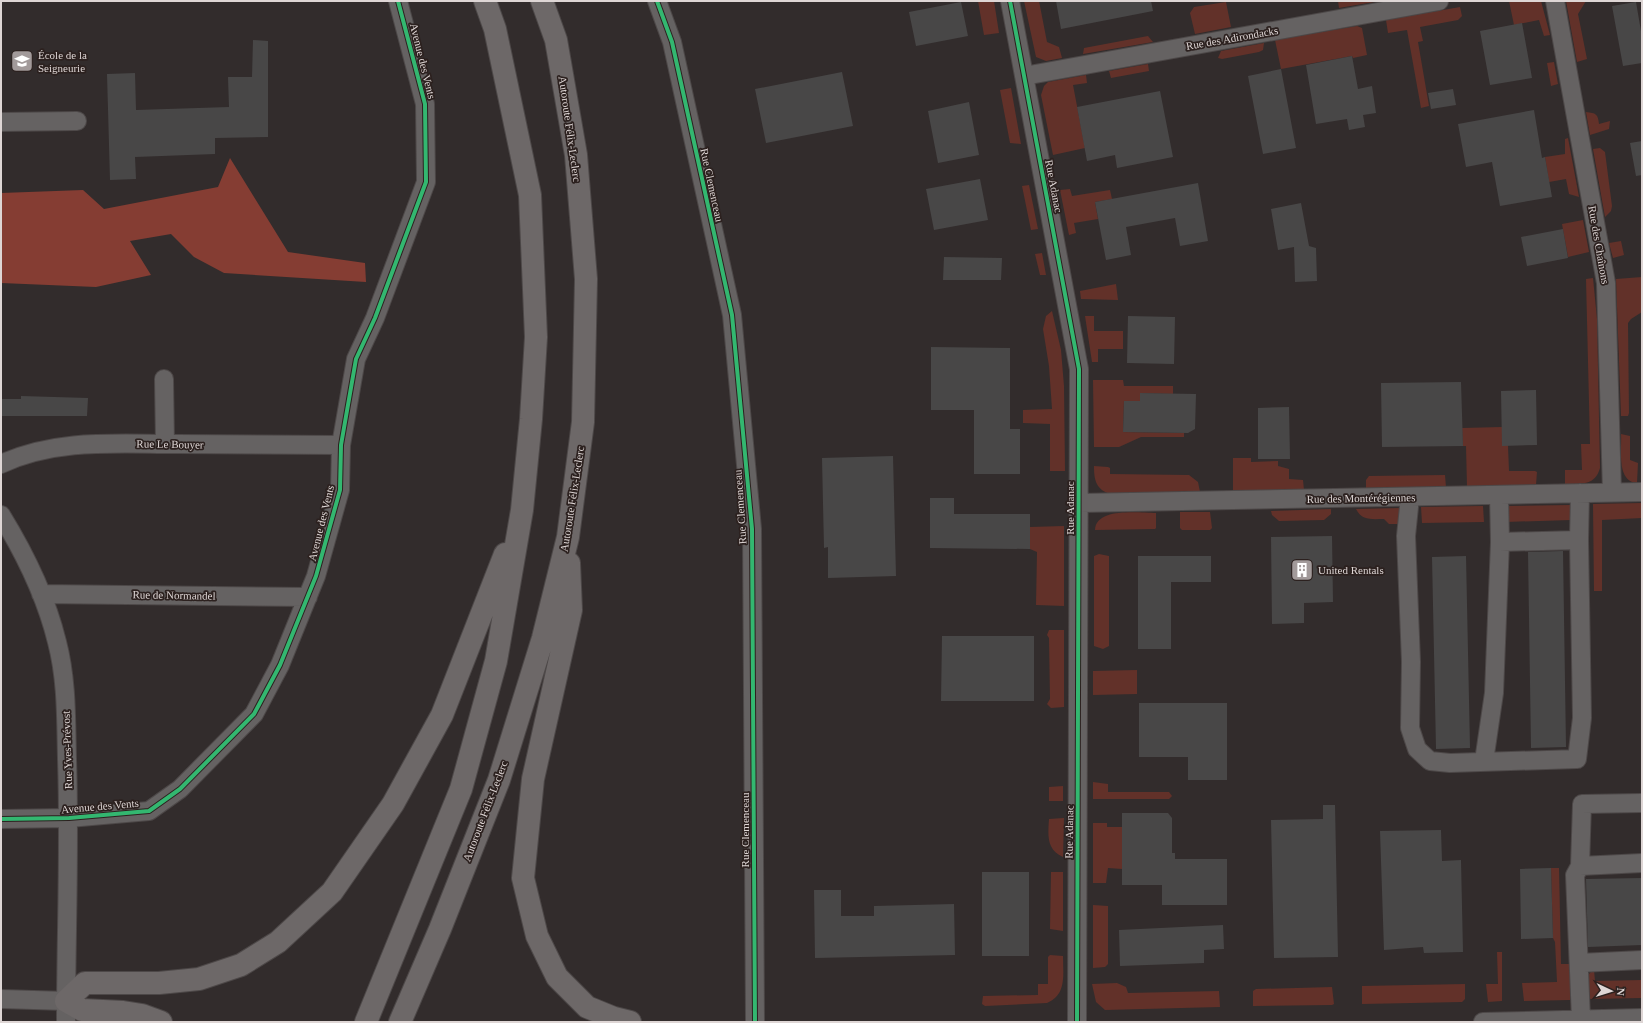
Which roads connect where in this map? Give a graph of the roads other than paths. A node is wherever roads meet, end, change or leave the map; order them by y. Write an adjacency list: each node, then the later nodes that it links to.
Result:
1 (398, 1): 13 (street, Avenue des Vents)
2 (485, 1): 21 (highway)
3 (542, 1): 23 (highway, Autoroute Félix-Leclerc)
4 (657, 1): 44 (street, Rue Clemenceau)
5 (1010, 1): 8 (street, Rue Adanac)
6 (1439, 1): 8 (street, Rue des Adirondacks)
7 (1555, 1): 15 (street, Rue des Chaînons)
8 (1024, 76): 20 (street, Rue Adanac)
9 (77, 121): 10 (street)
10 (1, 122)
11 (164, 380): 12 (street)
12 (165, 444): 13 (street, Rue Le Bouyer); 14 (street, Rue Le Bouyer)
13 (342, 445): 27 (street, Avenue des Vents)
14 (1, 464)
15 (1612, 492): 16 (street, Rue des Montérégiennes); 17 (street, Rue des Montérégiennes)
16 (1642, 492)
17 (1580, 493): 18 (street, Rue des Montérégiennes); 24 (street)
18 (1499, 495): 19 (street, Rue des Montérégiennes); 25 (street)
19 (1410, 497): 20 (street, Rue des Montérégiennes); 28 (street)
20 (1080, 504): 45 (street, Rue Adanac)
21 (522, 510): 37 (highway); 41 (highway)
22 (1, 515): 26 (street, Rue Yves-Prévost)
23 (568, 537): 42 (highway, Autoroute Félix-Leclerc); 43 (highway)
24 (1579, 540): 25 (street); 28 (street)
25 (1500, 542): 28 (street)
26 (41, 594): 27 (street, Rue de Normandel); 30 (street, Rue Yves-Prévost)
27 (308, 597): 30 (street, Avenue des Vents)
28 (1484, 761)
29 (1641, 803): 33 (street)
30 (69, 818): 31 (street, Avenue des Vents); 37 (street, Rue Yves-Prévost)
31 (1, 819)
32 (1642, 863): 33 (street)
33 (1580, 866): 35 (street)
34 (1642, 960): 35 (street)
35 (1579, 964): 39 (street)
36 (1, 999): 37 (street)
37 (66, 1012): 40 (highway)
38 (1642, 1018): 39 (street)
39 (1581, 1019): 46 (street)
40 (161, 1022)
41 (366, 1022)
42 (400, 1022)
43 (630, 1022)
44 (755, 1022)
45 (1077, 1022)
46 (1483, 1022)

